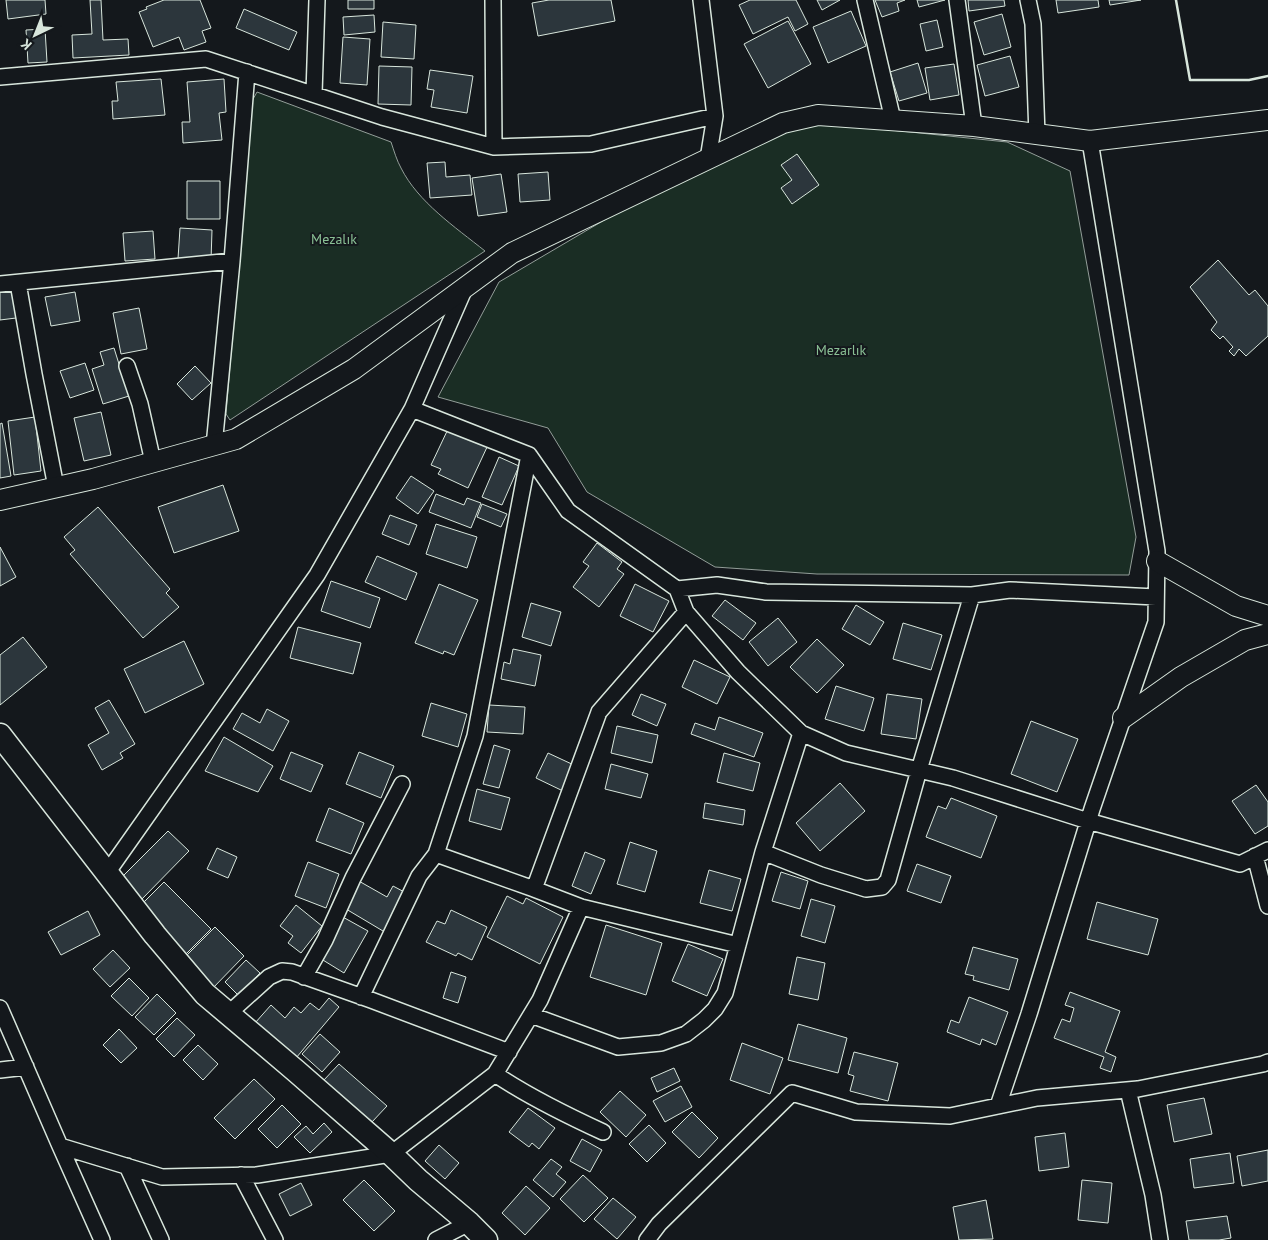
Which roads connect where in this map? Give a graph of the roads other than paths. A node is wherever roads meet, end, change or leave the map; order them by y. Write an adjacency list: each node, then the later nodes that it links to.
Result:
1 (316, 0): 9 (street)
2 (493, 0): 16 (street)
3 (701, 0): 10 (street)
4 (865, 0): 11 (street)
5 (957, 0): 13 (street)
6 (1028, 0): 14 (street)
7 (247, 72): 8 (street); 9 (street); 18 (street)
8 (0, 77)
9 (314, 94): 16 (street)
10 (715, 116): 16 (street); 17 (street)
11 (892, 120): 13 (street); 17 (street)
12 (1268, 120): 15 (street)
13 (974, 126): 14 (street)
14 (1037, 134): 15 (street)
15 (1090, 141): 29 (street)
16 (494, 147)
17 (708, 159): 21 (street)
18 (232, 261): 19 (street); 24 (street)
19 (18, 283): 20 (street); 27 (street)
20 (0, 284)
21 (465, 287): 23 (street); 24 (street)
22 (127, 366): 26 (street)
23 (412, 409): 25 (street); 45 (street)
24 (214, 446): 26 (street)
25 (529, 455): 30 (street); 44 (street)
26 (153, 462): 27 (street)
27 (56, 487): 28 (street)
28 (0, 500)
29 (1157, 561): 32 (street); 33 (street)
30 (678, 589): 31 (street); 34 (street)
31 (972, 595): 32 (street); 39 (street)
32 (1156, 597): 36 (street)
33 (1263, 610)
34 (686, 612): 37 (street); 46 (street)
35 (1268, 634): 36 (street)
36 (1123, 718): 41 (street)
37 (801, 733): 39 (street); 42 (street)
38 (0, 735): 45 (main road)
39 (919, 770): 41 (street); 42 (street)
40 (402, 784): 50 (street)
41 (1088, 820): 43 (street); 61 (street)
42 (763, 852): 49 (street)
43 (1262, 853): 47 (street)
44 (436, 854): 46 (street); 51 (street)
45 (107, 873): 53 (main road)
46 (534, 889): 48 (street)
47 (1268, 906)
48 (580, 907): 49 (street); 54 (street)
49 (738, 945): 54 (street)
50 (304, 977): 51 (street); 53 (street)
51 (361, 997): 55 (street)
52 (0, 1008): 57 (street)
53 (228, 1014): 64 (main road)
54 (531, 1015): 55 (street)
55 (508, 1052): 59 (street)
56 (1268, 1062): 60 (street)
57 (26, 1068): 58 (street); 63 (street)
58 (0, 1070)
59 (495, 1074): 62 (street); 64 (street)
60 (1128, 1090): 61 (street); 74 (street)
61 (998, 1106): 73 (street)
62 (603, 1132)
63 (60, 1146): 65 (street); 68 (street)
64 (391, 1154): 66 (street); 67 (main road)
65 (127, 1166): 66 (street); 69 (street)
66 (241, 1175): 70 (street)
67 (469, 1223): 71 (street); 72 (main road)
68 (102, 1240)
69 (161, 1240)
70 (275, 1240)
71 (436, 1240)
72 (486, 1240)
73 (647, 1240)
74 (1160, 1240)

